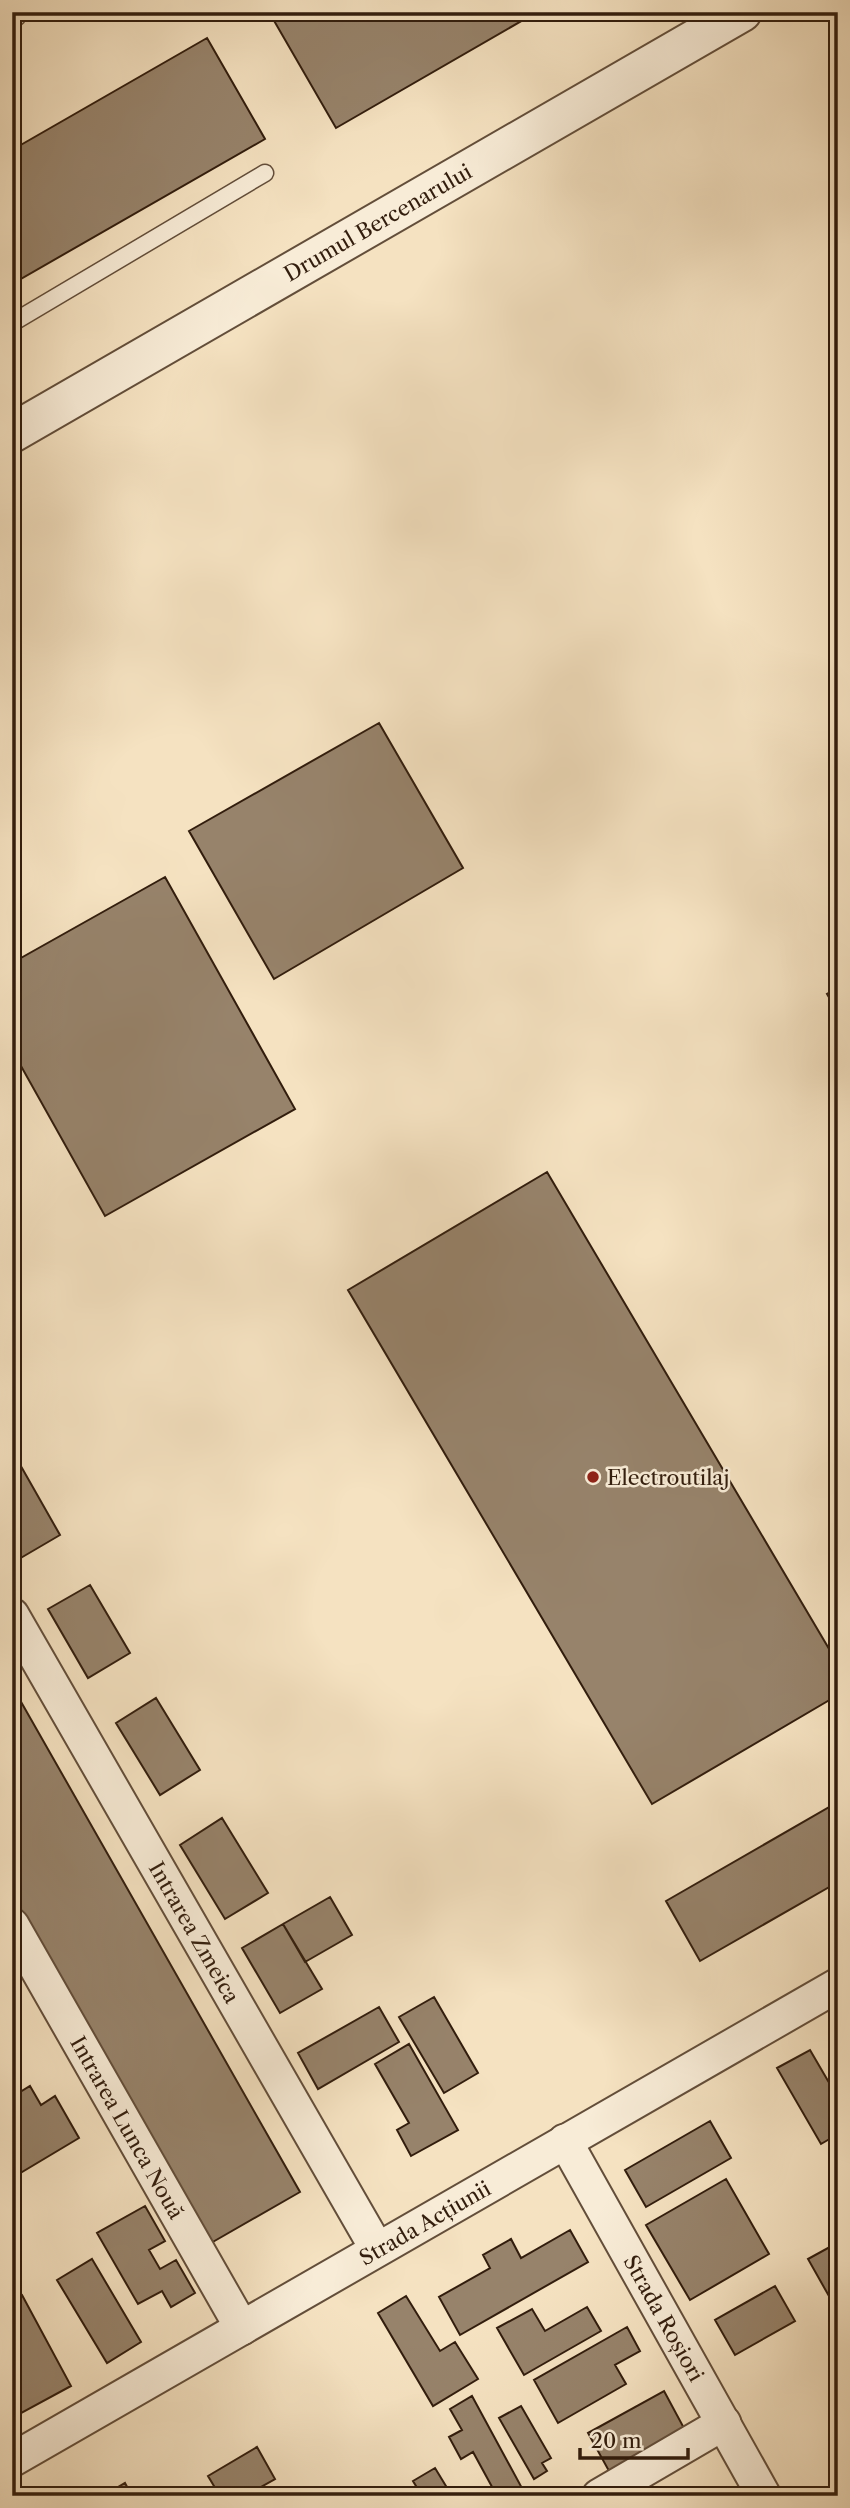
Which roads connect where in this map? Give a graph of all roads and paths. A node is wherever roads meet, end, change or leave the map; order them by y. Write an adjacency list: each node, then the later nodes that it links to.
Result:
1 (742, 12): 4 (street, Drumul Bercenarului)
2 (265, 173): 3 (lane)
3 (12, 323)
4 (12, 433)
5 (12, 1615): 9 (street, Intrarea Zmeica)
6 (12, 1925): 10 (street, Intrarea Lunca Nouă)
7 (838, 1985): 8 (street, Strada Acțiunii)
8 (565, 2141): 9 (street, Strada Acțiunii); 11 (street, Strada Roșiori)
9 (377, 2249): 10 (street, Strada Acțiunii)
10 (243, 2328): 12 (street, Strada Acțiunii)
11 (723, 2423): 13 (street); 14 (street, Strada Roșiori)
12 (12, 2460)
13 (599, 2496)
14 (764, 2496)

